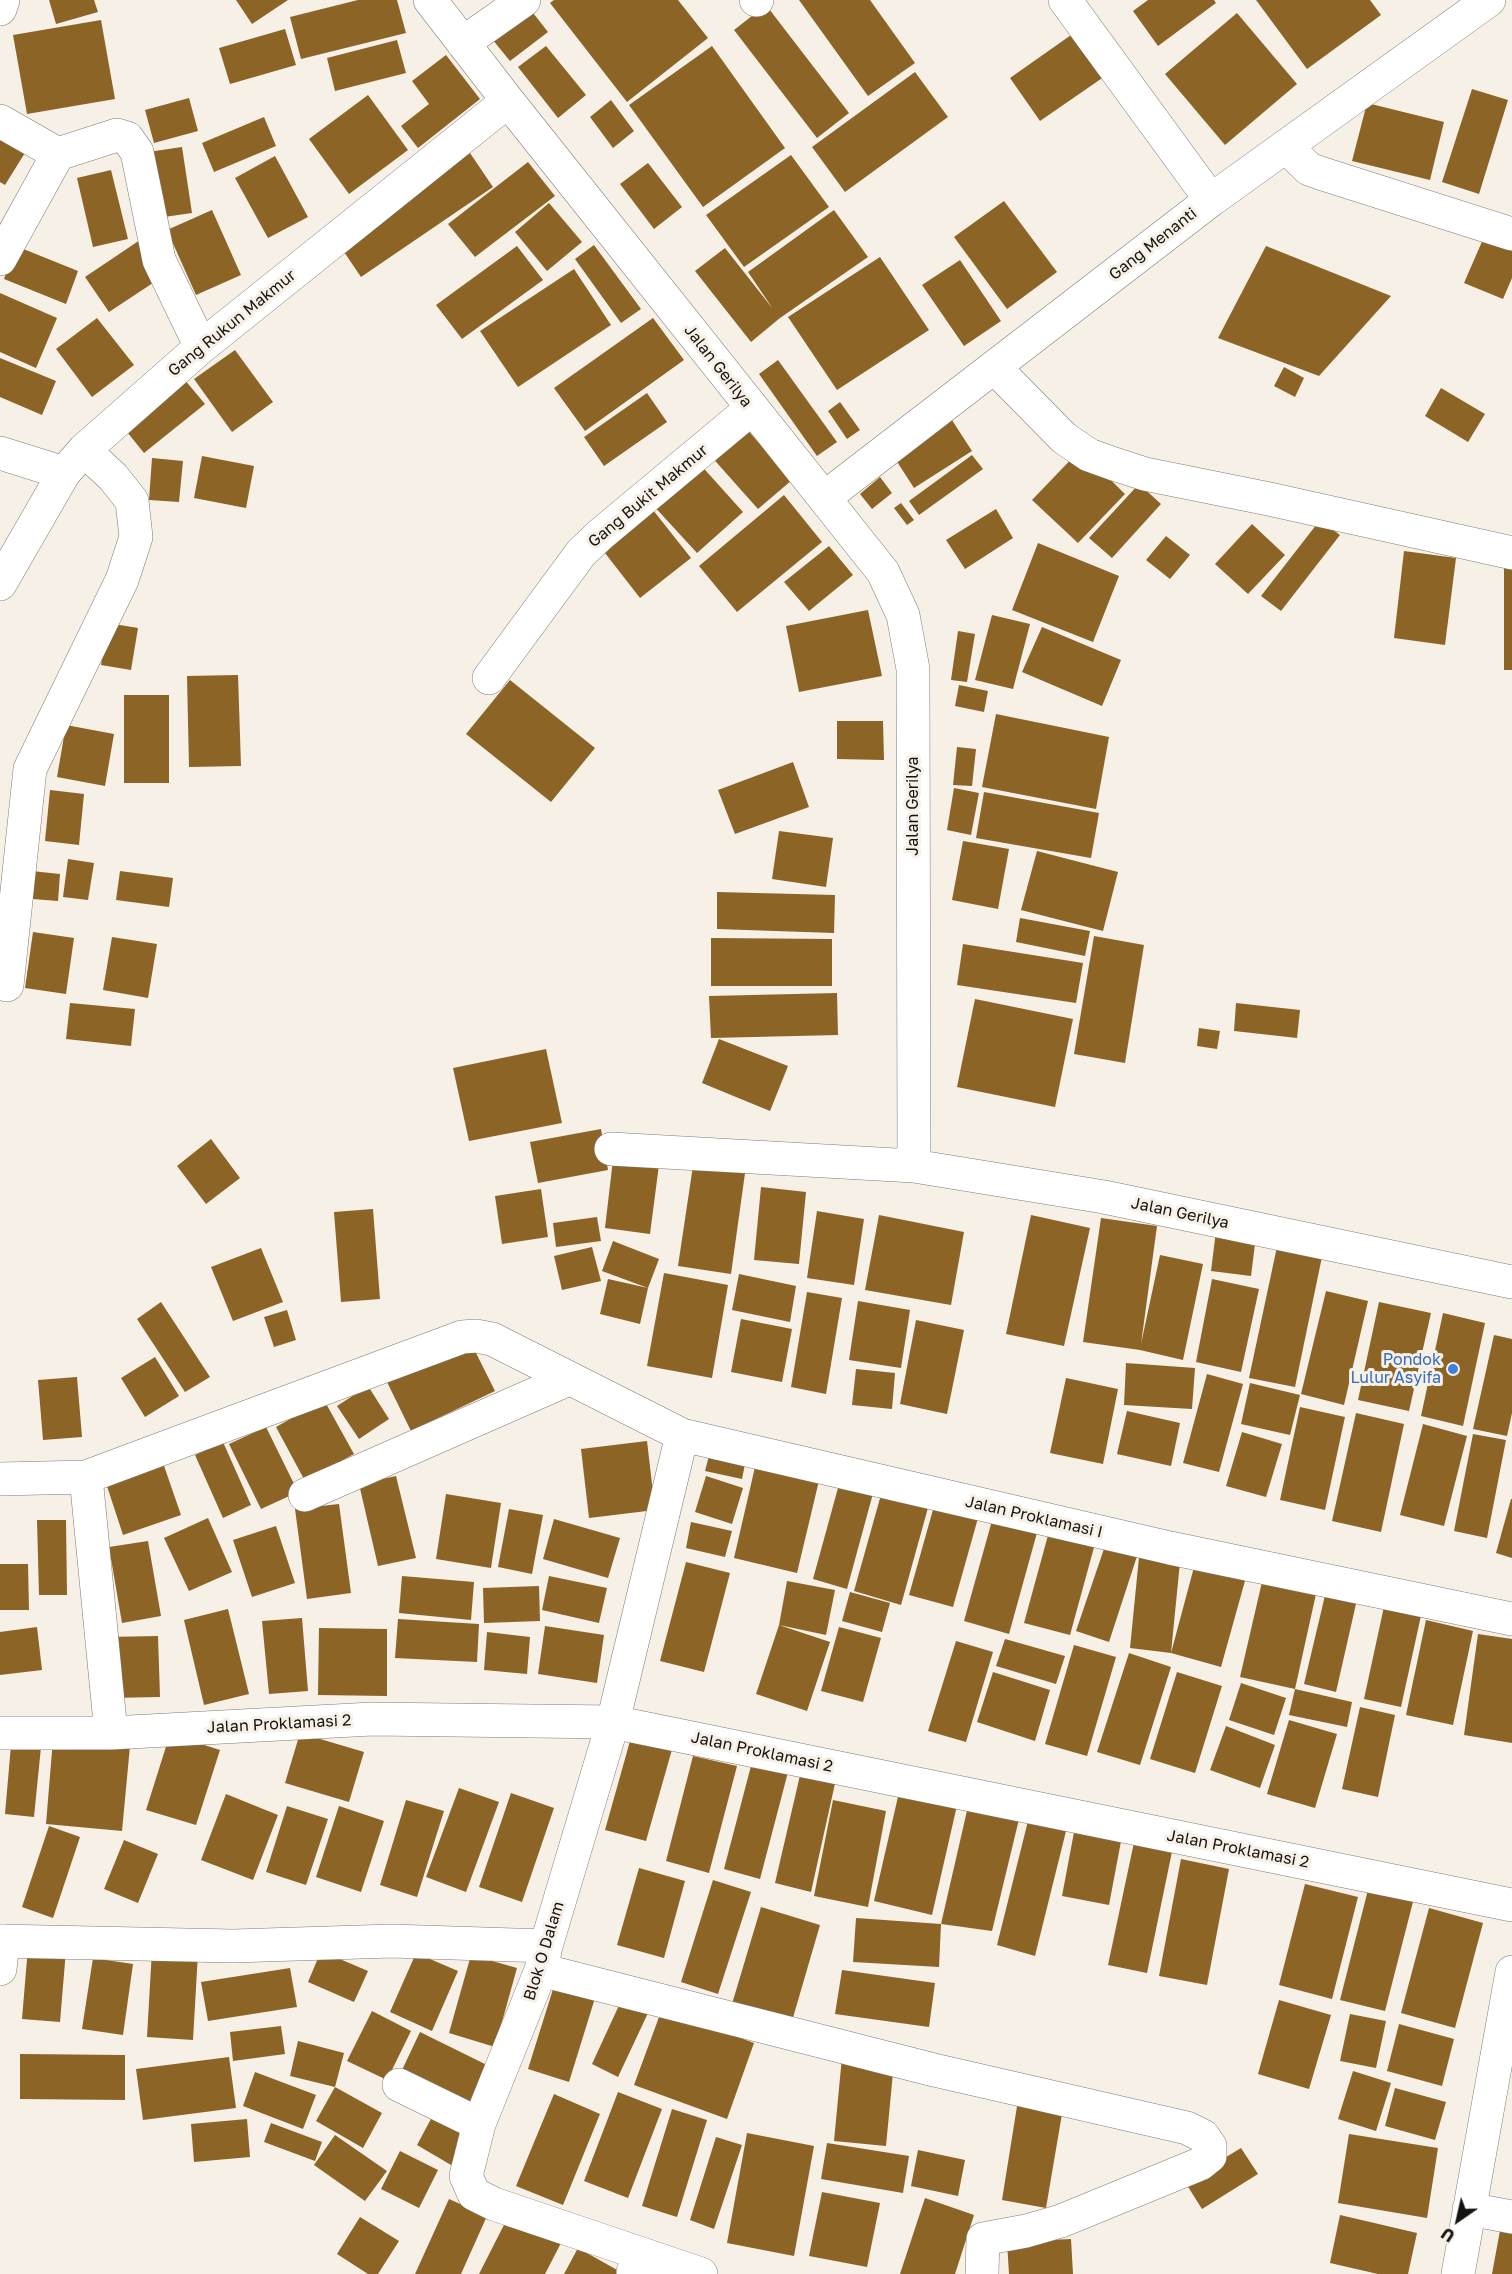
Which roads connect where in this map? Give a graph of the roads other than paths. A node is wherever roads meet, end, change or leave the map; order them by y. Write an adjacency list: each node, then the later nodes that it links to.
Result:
1 (3, 0): 6 (street)
2 (430, 0): 7 (street, Jalan Gerilya)
3 (524, 0): 7 (street)
4 (1065, 0): 12 (street)
5 (1489, 0): 10 (street, Gang Menanti)
6 (0, 9)
7 (463, 43): 8 (street, Jalan Gerilya)
8 (507, 101): 15 (street, Gang Rukun Makmur); 17 (street, Jalan Gerilya)
9 (0, 121): 11 (street)
10 (1286, 147): 12 (street, Gang Menanti); 13 (street)
11 (58, 154): 14 (street); 15 (street)
12 (1211, 200): 16 (street, Gang Menanti)
13 (1512, 234)
14 (0, 259)
15 (201, 347): 19 (street, Gang Rukun Makmur)
16 (994, 367): 20 (street, Gang Menanti); 21 (street)
17 (752, 409): 20 (street, Jalan Gerilya); 23 (street, Gang Bukit Makmur)
18 (0, 453): 19 (street)
19 (74, 461): 22 (street, Gang Rukun Makmur); 24 (street)
20 (824, 498): 26 (street, Jalan Gerilya)
21 (1512, 553)
22 (0, 584)
23 (489, 678)
24 (7, 985)
25 (611, 1149): 26 (street)
26 (914, 1166): 27 (street, Jalan Gerilya)
27 (1512, 1282)
28 (569, 1379): 29 (street, Jalan Proklamasi I); 30 (street, Jalan Proklamasi I); 32 (street)
29 (682, 1435): 33 (street, Jalan Proklamasi I); 34 (street, Blok O Dalam)
30 (86, 1477): 31 (street, Jalan Proklamasi I); 36 (street)
31 (0, 1479)
32 (305, 1495)
33 (1512, 1619)
34 (613, 1722): 36 (street, Jalan Proklamasi 2); 37 (street, Jalan Proklamasi 2); 39 (street, Blok O Dalam)
35 (0, 1733): 36 (street, Jalan Proklamasi 2)
36 (111, 1733)
37 (1512, 1905)
38 (1, 1951): 39 (street)
39 (544, 1958): 42 (street, Blok O Dalam); 47 (street)
40 (1512, 1972): 43 (street)
41 (399, 2085): 42 (street)
42 (479, 2124): 45 (street, Blok O Dalam)
43 (1469, 2209): 44 (street); 48 (street)
44 (1512, 2217)
45 (638, 2264): 46 (street)
46 (701, 2274)
47 (982, 2274)
48 (1458, 2274)

